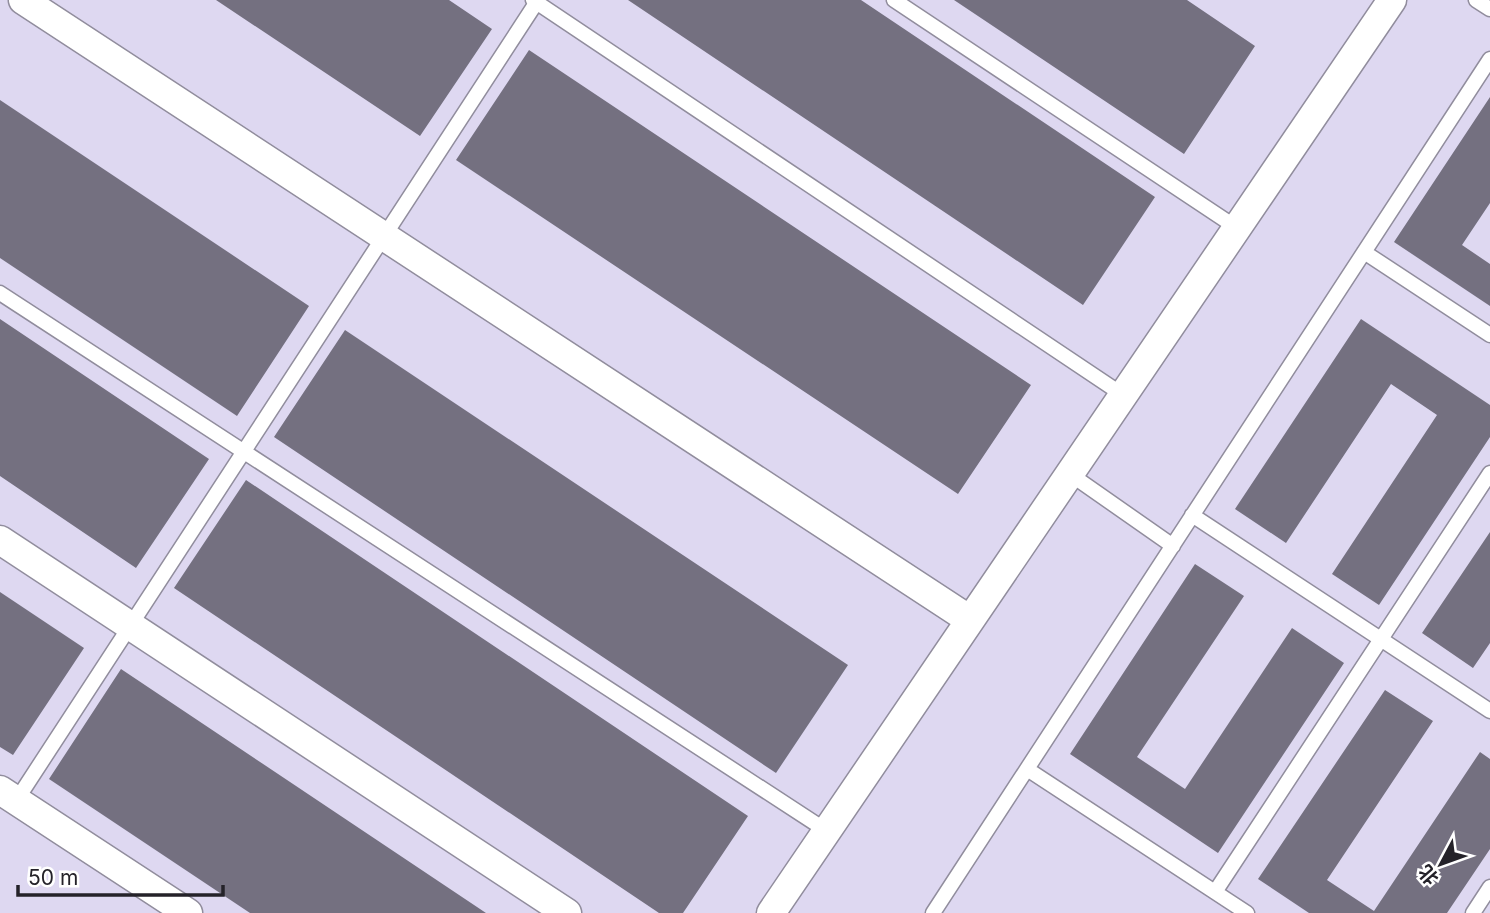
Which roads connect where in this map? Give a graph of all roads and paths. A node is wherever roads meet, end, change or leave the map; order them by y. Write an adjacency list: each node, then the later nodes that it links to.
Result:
1 (23, 0): 9 (street)
2 (894, 0): 8 (lane)
3 (1476, 0): 6 (lane)
4 (536, 1): 9 (lane); 13 (lane)
5 (1390, 1): 8 (street)
6 (1490, 9)
7 (1490, 59): 10 (lane)
8 (1237, 228): 13 (street)
9 (384, 236): 14 (lane); 20 (street)
10 (1364, 252): 12 (lane); 17 (lane)
11 (0, 293): 14 (lane)
12 (1490, 335)
13 (1124, 395): 16 (street)
14 (244, 451): 21 (lane); 26 (lane)
15 (1490, 473): 22 (lane)
16 (1070, 474): 19 (lane); 20 (street)
17 (1192, 515): 19 (lane); 22 (lane)
18 (0, 540): 21 (street)
19 (1173, 546): 24 (lane)
20 (970, 620): 26 (street)
21 (130, 625): 25 (lane); 30 (street)
22 (1381, 639): 23 (lane); 28 (lane)
23 (1490, 711)
24 (1027, 769): 28 (lane); 32 (lane)
25 (8, 795): 29 (street)
26 (827, 831): 31 (street)
27 (1490, 887): 34 (lane)
28 (1215, 892): 33 (lane)
29 (188, 913)
30 (567, 913)
31 (771, 913)
32 (933, 913)
33 (1247, 913)
34 (1473, 913)

